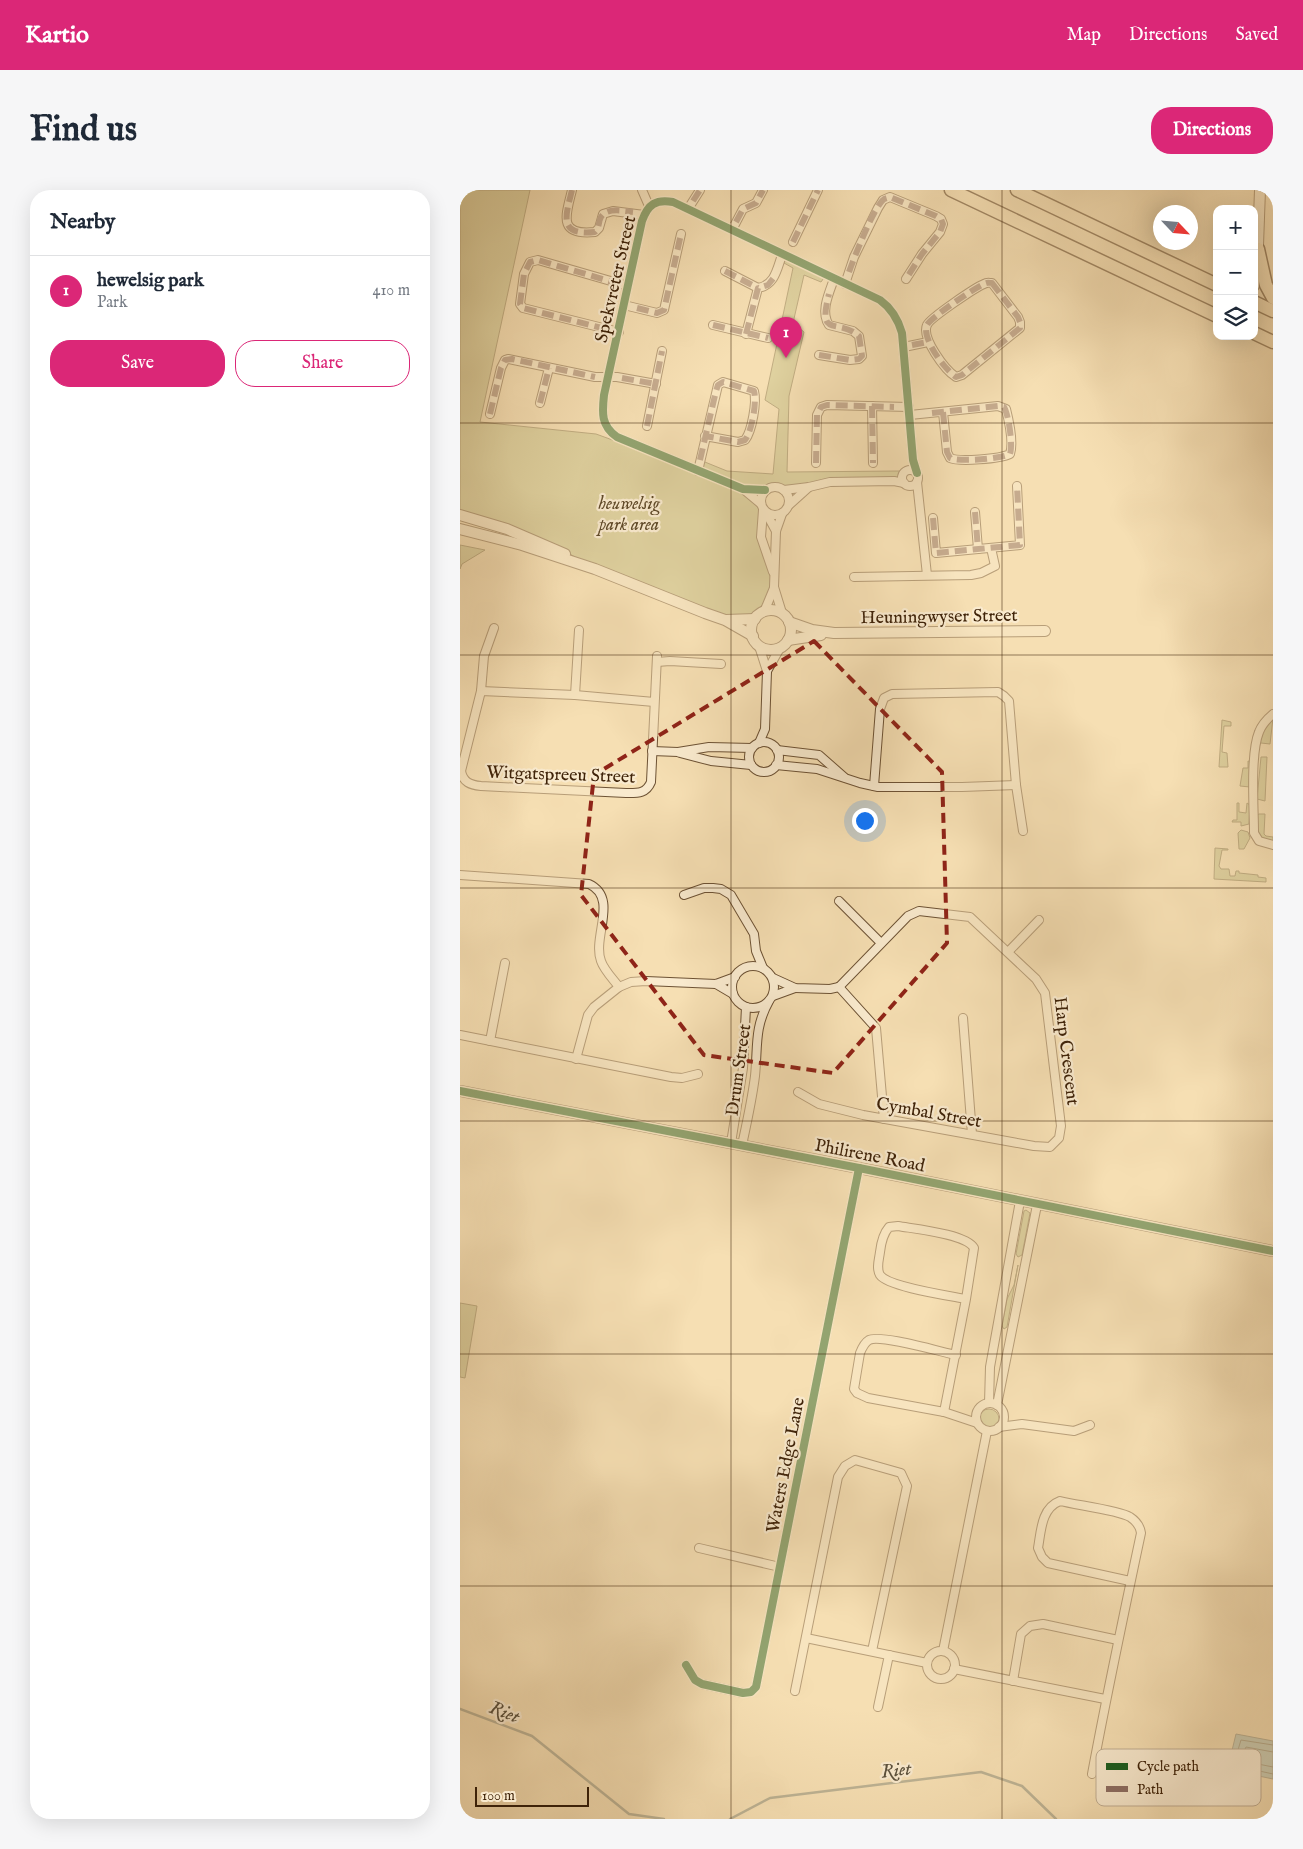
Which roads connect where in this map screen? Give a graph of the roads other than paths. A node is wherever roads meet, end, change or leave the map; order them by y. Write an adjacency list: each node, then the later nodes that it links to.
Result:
1 (572, 190): 11 (street)
2 (642, 190): 9 (street)
3 (700, 190): 10 (street)
4 (763, 190): 13 (street)
5 (818, 190): 16 (street)
6 (951, 190): 31 (main road)
7 (1017, 190): 15 (main road)
8 (1260, 190): 12 (street)
9 (649, 206): 10 (street, Spekvreter Street); 11 (street, Spekvreter Street)
10 (688, 209): 13 (street, Spekvreter Street)
11 (644, 215): 25 (street, Spekvreter Street)
12 (1258, 229)
13 (732, 230): 18 (street, Spekvreter Street)
14 (681, 234): 29 (street)
15 (1114, 236): 20 (main road); 23 (main road)
16 (794, 242)
17 (1257, 250): 27 (main road)
18 (782, 255): 22 (street, Spekvreter Street); 26 (street)
19 (725, 271): 26 (street)
20 (1213, 273)
21 (906, 278): 24 (street)
22 (834, 279): 24 (street, Spekvreter Street); 41 (street)
23 (1213, 282)
24 (845, 284): 39 (street, Spekvreter Street)
25 (628, 286): 29 (street, Spekvreter Street); 33 (street)
26 (758, 288): 34 (street)
27 (1273, 298)
28 (1258, 304): 30 (main road)
29 (624, 305): 33 (street, Spekvreter Street)
30 (1273, 311)
31 (1213, 314)
32 (712, 325): 34 (street)
33 (618, 332): 43 (street, Spekvreter Street)
34 (746, 334): 36 (street)
35 (1258, 336): 38 (main road)
36 (768, 338)
37 (928, 342): 37 (street); 39 (street)
38 (1273, 342)
39 (904, 347): 47 (street, Spekvreter Street)
40 (662, 351): 44 (street)
41 (819, 355)
42 (549, 368): 43 (street); 45 (street); 49 (street)
43 (609, 376): 44 (street); 54 (street, Spekvreter Street)
44 (656, 384): 50 (street)
45 (540, 403)
46 (872, 406): 47 (street); 52 (street); 53 (street)
47 (909, 411): 48 (street); 55 (street, Spekvreter Street)
48 (943, 412): 48 (street)
49 (490, 414)
50 (646, 426)
51 (705, 436): 51 (street); 54 (street)
52 (816, 463)
53 (873, 463)
54 (698, 471): 59 (street, Spekvreter Street)
55 (913, 472): 56 (street); 56 (street)
56 (908, 482): 58 (street); 74 (street)
57 (1016, 486): 70 (street)
58 (809, 487): 61 (street); 62 (street)
59 (743, 489): 60 (street, Spekvreter Street); 63 (street, Spekvreter Street)
60 (765, 490): 61 (street); 63 (street)
61 (784, 490): 62 (street)
62 (789, 505): 65 (street)
63 (763, 508): 65 (street); 69 (street); 73 (street)
64 (975, 512): 71 (street)
65 (782, 514): 69 (street)
66 (460, 515): 72 (street)
67 (933, 518): 71 (street)
68 (460, 530): 72 (street)
69 (776, 531): 73 (street)
70 (991, 548): 71 (street); 74 (street)
71 (978, 549)
72 (595, 570): 80 (street)
73 (774, 574): 76 (street)
74 (927, 575): 75 (street)
75 (854, 577)
76 (774, 588): 77 (street); 78 (street)
77 (764, 612): 78 (street); 79 (street)
78 (782, 613): 81 (street)
79 (755, 619): 80 (street); 86 (street)
80 (725, 620): 86 (street)
81 (790, 622): 85 (street, Heuningwyser Street); 87 (street)
82 (494, 628): 92 (street)
83 (579, 630): 93 (street)
84 (1045, 631): 85 (street, Heuningwyser Street)
85 (834, 633): 87 (street, Heuningwyser Street)
86 (752, 636): 88 (street)
87 (788, 640): 89 (street)
88 (759, 646): 89 (street); 91 (street)
89 (780, 648): 91 (street)
90 (721, 664): 94 (street)
91 (767, 671): 96 (street)
92 (481, 691): 93 (street); 101 (street, Witgatspreeu Street)
93 (575, 695): 94 (street)
94 (654, 702): 101 (street)
95 (1273, 714): 112 (street)
96 (765, 728): 97 (street); 100 (street)
97 (758, 743): 99 (street); 100 (street)
98 (726, 747): 99 (street, Witgatspreeu Street); 102 (street, Witgatspreeu Street); 104 (street)
99 (752, 748): 105 (street)
100 (775, 748): 103 (street); 106 (street)
101 (652, 751): 102 (street, Witgatspreeu Street)
102 (678, 752): 104 (street, Witgatspreeu Street)
103 (804, 753): 107 (street); 108 (street)
104 (725, 763): 105 (street, Witgatspreeu Street)
105 (751, 765): 106 (street)
106 (776, 765): 107 (street)
107 (804, 768): 108 (street)
108 (846, 778): 110 (street)
109 (1016, 785): 110 (street); 110 (street); 111 (street)
110 (874, 786)
111 (1023, 831)
112 (1273, 845)
113 (460, 876): 126 (street)
114 (684, 895): 118 (street)
115 (839, 901): 117 (street)
116 (1039, 920): 119 (street)
117 (881, 943): 119 (street, Harp Crescent); 127 (street, Harp Crescent)
118 (756, 951): 121 (street); 122 (street)
119 (1008, 952): 143 (street, Harp Crescent)
120 (505, 963): 134 (street)
121 (745, 968): 122 (street); 123 (street)
122 (763, 968): 124 (street)
123 (735, 977): 125 (street); 129 (street)
124 (773, 978): 128 (street); 130 (street)
125 (716, 984): 126 (street); 129 (street)
126 (619, 987): 135 (street)
127 (839, 987): 128 (street); 141 (street)
128 (795, 988): 130 (street)
129 (734, 994): 131 (street)
130 (771, 998): 131 (street); 138 (street, Drum Street)
131 (746, 1007): 137 (street, Drum Street)
132 (963, 1018): 142 (street)
133 (460, 1035): 134 (street)
134 (490, 1041): 135 (street)
135 (576, 1059): 136 (street)
136 (698, 1074)
137 (742, 1074): 138 (street); 144 (street, Drum Street)
138 (755, 1077): 145 (street, Drum Street)
139 (460, 1091): 144 (street, Philirene Road)
140 (798, 1092): 141 (street, Cymbal Street)
141 (884, 1119): 142 (street, Cymbal Street)
142 (972, 1134): 143 (street, Cymbal Street)
143 (1056, 1142)
144 (731, 1143): 145 (street, Philirene Road)
145 (742, 1145): 146 (street, Philirene Road)
146 (859, 1168): 147 (street, Philirene Road); 166 (street, Waters Edge Lane)
147 (1020, 1201): 148 (street, Philirene Road); 150 (street)
148 (1037, 1205): 149 (street, Philirene Road); 151 (street)
149 (1273, 1251)
150 (1009, 1259): 151 (street); 154 (street)
151 (1025, 1262): 155 (street)
152 (966, 1299): 152 (street); 153 (street)
153 (956, 1355): 156 (street); 156 (street)
154 (989, 1403): 155 (street); 157 (street)
155 (997, 1405): 158 (street)
156 (944, 1412): 159 (street)
157 (976, 1413): 159 (street); 160 (street)
158 (1004, 1414): 161 (street); 163 (street)
159 (954, 1415): 160 (street)
160 (977, 1423): 164 (street)
161 (1022, 1424): 162 (street); 163 (street)
162 (1090, 1425)
163 (1000, 1427): 164 (street)
164 (987, 1431): 171 (street)
165 (699, 1548): 166 (street)
166 (780, 1567): 174 (street, Waters Edge Lane)
167 (1130, 1582): 167 (street); 169 (street)
168 (806, 1638): 170 (street); 170 (street); 177 (street)
169 (1118, 1640): 176 (street); 178 (street)
170 (872, 1651): 172 (street)
171 (943, 1651): 173 (street); 175 (street)
172 (889, 1655): 173 (street); 179 (street)
173 (927, 1663): 175 (street)
174 (686, 1665)
175 (954, 1669): 176 (street)
176 (1013, 1681): 178 (street)
177 (795, 1690)
178 (1106, 1699): 180 (street)
179 (878, 1707)
180 (1097, 1749)
181 (1096, 1753): 182 (street)
182 (1092, 1774)

